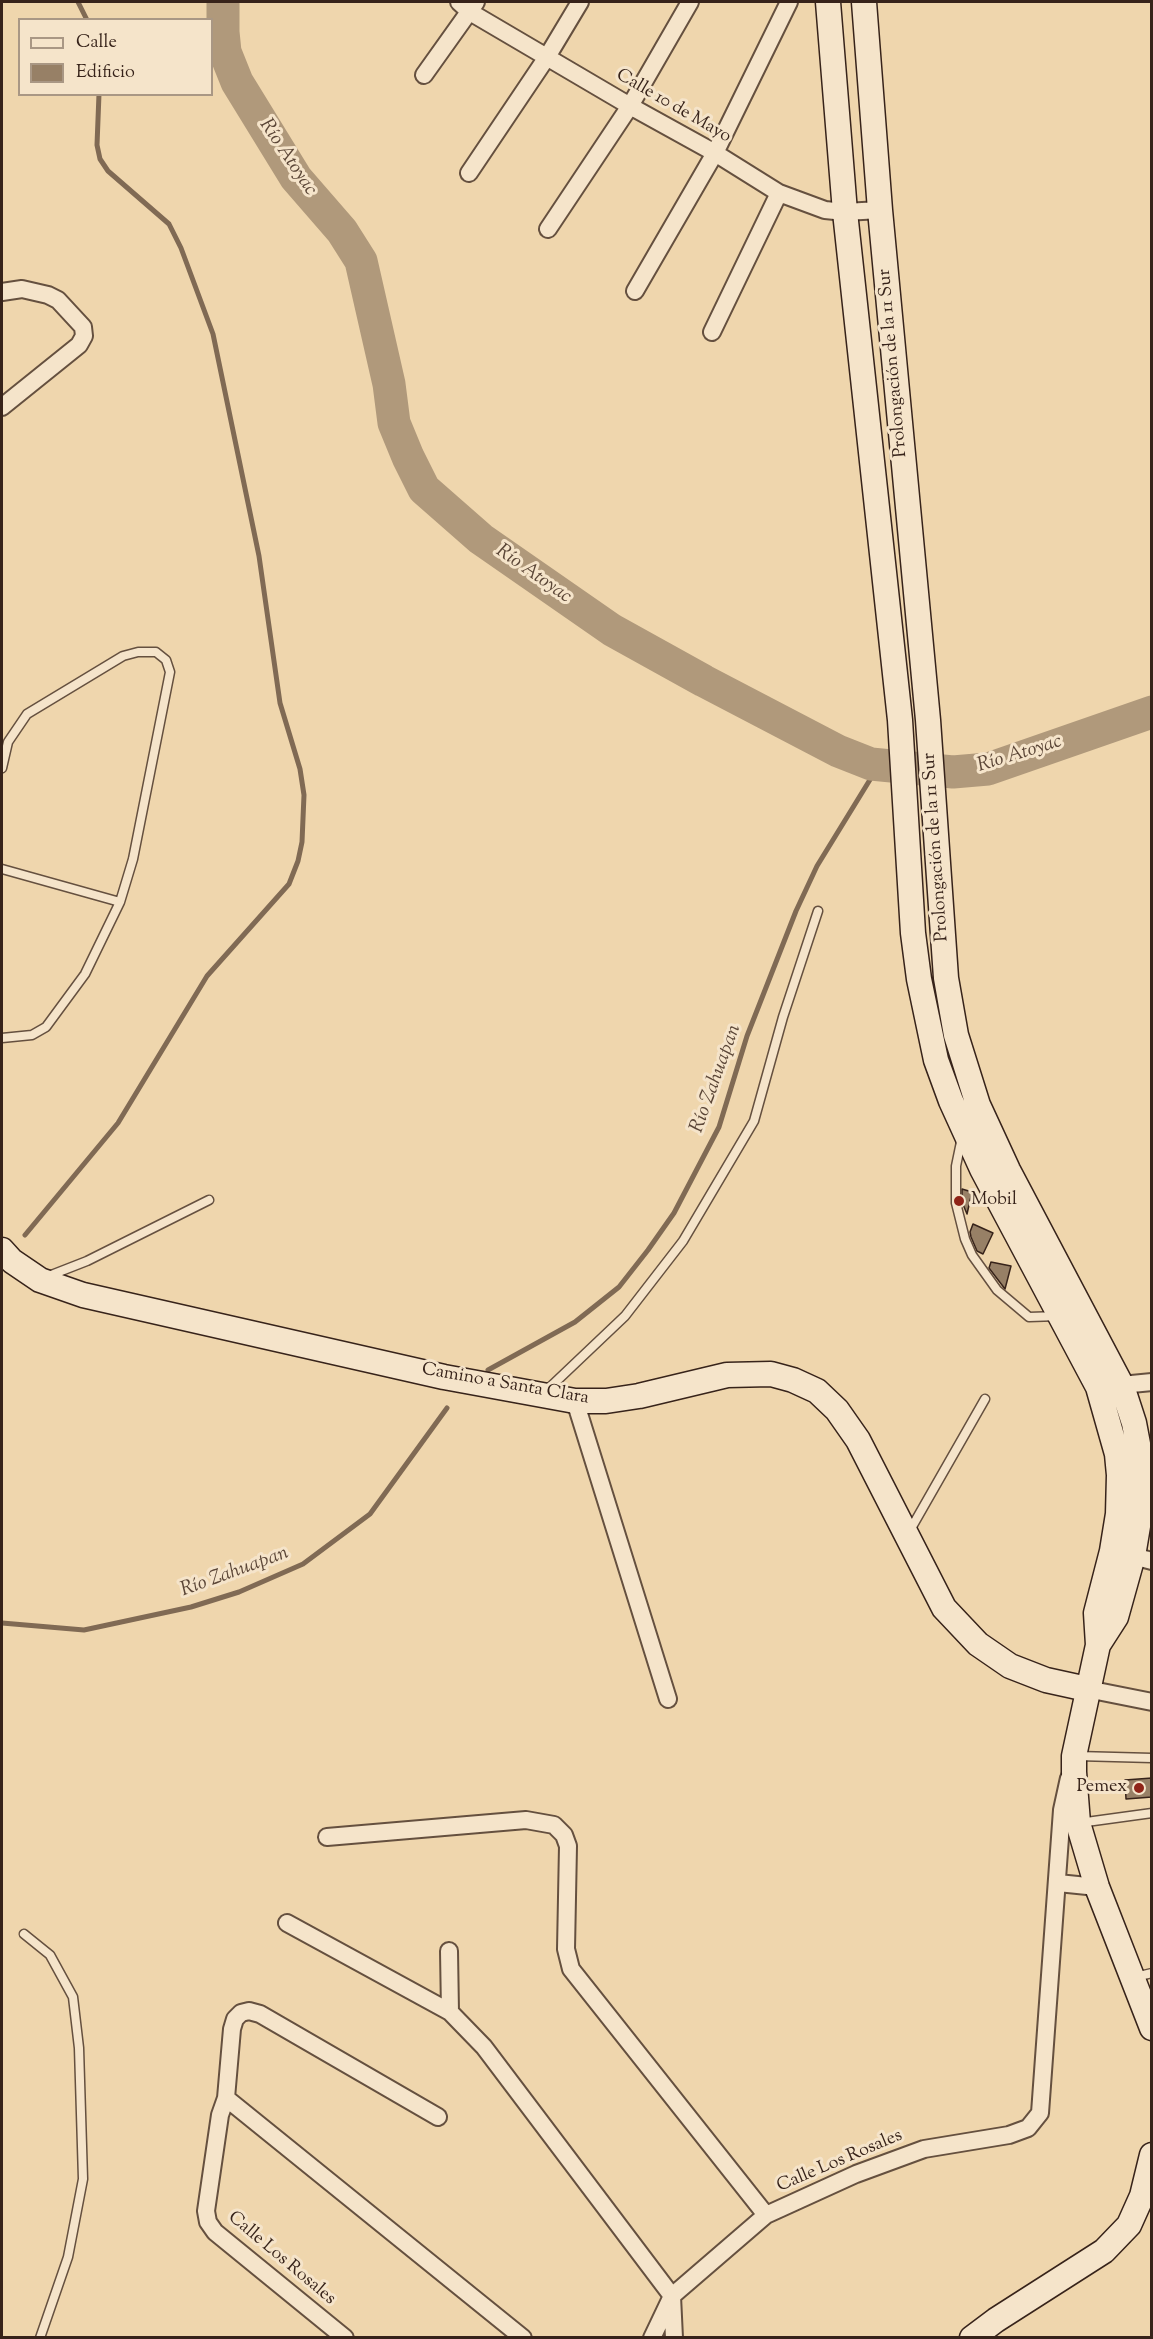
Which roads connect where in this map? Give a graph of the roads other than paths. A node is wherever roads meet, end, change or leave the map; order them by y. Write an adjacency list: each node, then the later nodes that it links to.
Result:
1 (580, 2): 7 (street)
2 (690, 2): 9 (street)
3 (789, 2): 10 (street)
4 (828, 2): 14 (main road, Prolongación de la 11 Sur)
5 (864, 2): 13 (main road, Prolongación de la 11 Sur)
6 (468, 5): 7 (street, Calle 10 de Mayo); 8 (street)
7 (547, 57): 9 (street, Calle 10 de Mayo); 11 (street)
8 (424, 75)
9 (630, 106): 10 (street, Calle 10 de Mayo); 15 (street)
10 (715, 153): 12 (street, Calle 10 de Mayo); 16 (street)
11 (469, 173)
12 (778, 193): 14 (street, Calle 10 de Mayo); 18 (street)
13 (880, 210): 14 (street, Calle 10 de Mayo); 24 (main road, Prolongación de la 11 Sur)
14 (845, 212): 26 (main road, Prolongación de la 11 Sur)
15 (548, 229)
16 (634, 291)
17 (2, 292): 19 (street)
18 (711, 332)
19 (2, 407)
20 (2, 768): 22 (lane)
21 (2, 869): 22 (lane)
22 (120, 902): 25 (lane)
23 (818, 911): 35 (lane)
24 (956, 1035): 26 (main road); 31 (main road, Prolongación de la 11 Sur)
25 (2, 1038)
26 (931, 1041): 27 (main road, Prolongación de la 11 Sur)
27 (964, 1131): 32 (main road, Prolongación de la 11 Sur); 32 (lane)
28 (209, 1200): 30 (lane)
29 (2, 1250): 30 (main road, Camino a Santa Clara)
30 (40, 1280): 35 (main road, Camino a Santa Clara)
31 (1082, 1310): 32 (lane); 34 (main road, Prolongación de la 11 Sur)
32 (1059, 1316): 34 (main road, Prolongación de la 11 Sur)
33 (1152, 1382): 34 (street)
34 (1110, 1387): 39 (main road, Prolongación de la 11 Sur); 40 (main road, Prolongación de la 11 Sur)
35 (542, 1395): 37 (main road, Camino a Santa Clara)
36 (985, 1400): 38 (lane)
37 (575, 1401): 38 (main road, Camino a Santa Clara); 42 (street)
38 (907, 1535): 41 (main road, Camino a Santa Clara)
39 (1142, 1559): 40 (main road, Prolongación de la 11 Sur)
40 (1098, 1645): 41 (main road, Prolongación de la 11 Sur)
41 (1087, 1689): 43 (street); 44 (main road, Prolongación de la 11 Sur)
42 (668, 1699)
43 (1152, 1702)
44 (1074, 1756): 45 (lane); 47 (main road, Prolongación de la 11 Sur); 49 (street, Calle Los Rosales)
45 (1152, 1758)
46 (1152, 1813): 47 (lane)
47 (1078, 1823): 50 (main road, Prolongación de la 11 Sur)
48 (327, 1837): 60 (street)
49 (1058, 1883): 50 (street); 60 (street, Calle Los Rosales)
50 (1096, 1887): 54 (main road, Prolongación de la 11 Sur)
51 (287, 1923): 55 (street)
52 (24, 1934): 62 (lane)
53 (449, 1950): 55 (street)
54 (1142, 1976): 56 (main road, Prolongación de la 11 Sur)
55 (450, 2012): 61 (street)
56 (1152, 2028)
57 (226, 2098): 58 (street); 63 (street, Calle Los Rosales); 64 (street)
58 (438, 2117)
59 (1152, 2156): 67 (main road)
60 (766, 2215): 61 (street, Calle Los Rosales)
61 (672, 2296): 65 (street, Calle Los Rosales); 66 (street)
62 (40, 2337)
63 (345, 2337)
64 (523, 2337)
65 (652, 2337)
66 (674, 2337)
67 (972, 2337)

